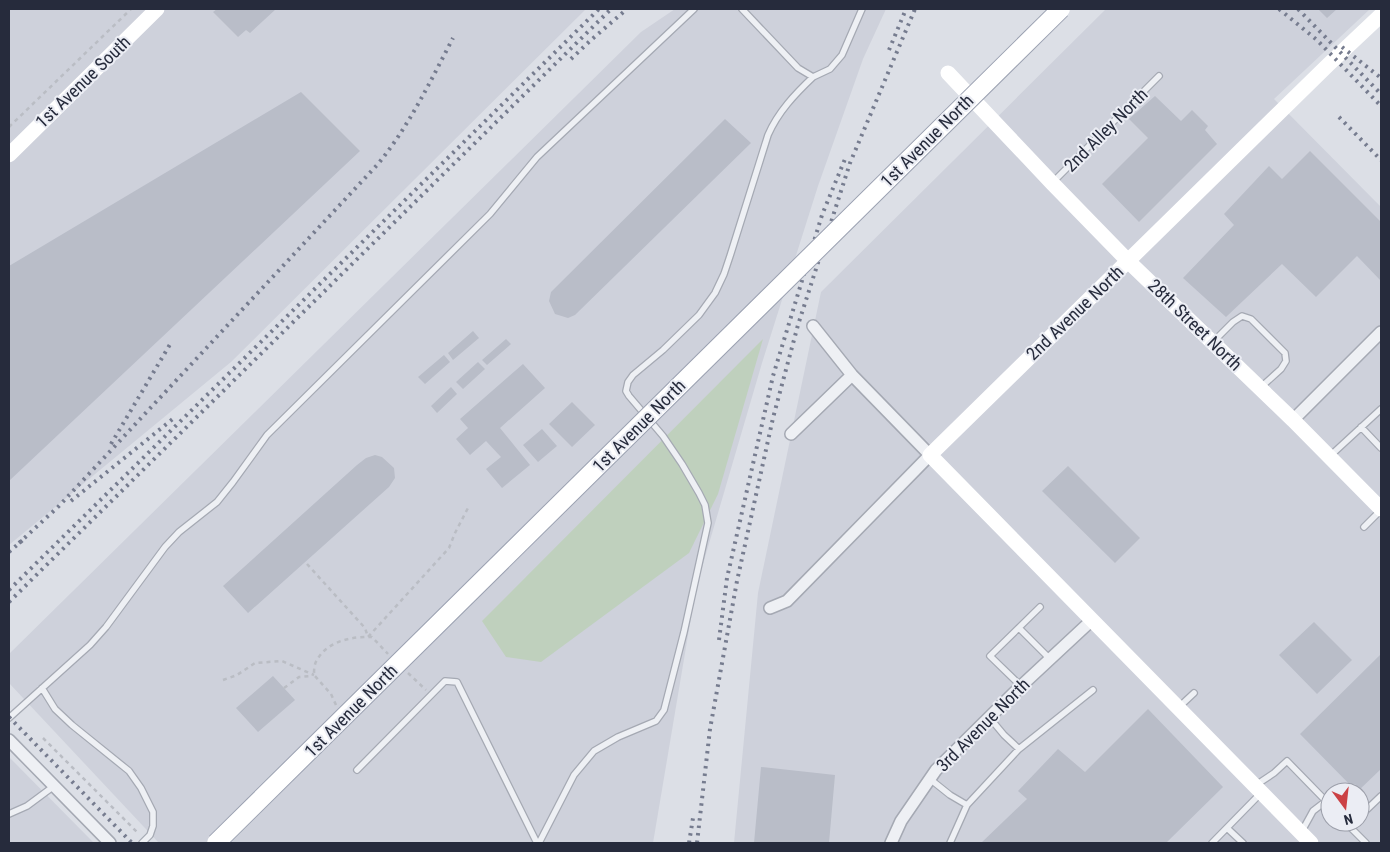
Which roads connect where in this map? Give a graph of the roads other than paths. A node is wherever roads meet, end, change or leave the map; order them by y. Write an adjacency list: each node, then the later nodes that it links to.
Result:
1 (158, 9): 10 (street, 1st Avenue South)
2 (694, 9): 33 (lane)
3 (742, 9): 9 (lane)
4 (862, 9): 9 (lane)
5 (1061, 9): 56 (main road, 1st Avenue North, bridge)
6 (1381, 15): 12 (street, 2nd Avenue North)
7 (948, 73): 11 (street, 28th Street North)
8 (1159, 76): 11 (lane, 2nd Alley North)
9 (813, 77): 57 (lane)
10 (9, 155)
11 (1052, 183): 12 (street, 28th Street North)
12 (1128, 261): 15 (street, 28th Street North); 23 (street, 2nd Avenue North)
13 (813, 326): 16 (street)
14 (1381, 332): 19 (street)
15 (1213, 342): 17 (street, 28th Street North); 17 (lane)
16 (852, 376): 21 (street); 23 (street)
17 (1260, 388): 19 (street, 28th Street North)
18 (1381, 409): 20 (lane)
19 (1293, 420): 24 (street, 28th Street North)
20 (1361, 427): 22 (lane); 24 (lane)
21 (791, 434)
22 (1381, 448)
23 (930, 455): 28 (street, 2nd Avenue North); 29 (street)
24 (1330, 457): 25 (street, 28th Street North)
25 (1381, 510): 26 (lane)
26 (1364, 527)
27 (1040, 607): 30 (lane)
28 (770, 608)
29 (1092, 620): 31 (street, 3rd Avenue North); 36 (street)
30 (1019, 628): 31 (lane); 32 (lane)
31 (1050, 659): 32 (street, 3rd Avenue North)
32 (1021, 686): 37 (street, 3rd Avenue North)
33 (42, 688): 38 (lane); 54 (lane)
34 (1093, 690): 40 (lane)
35 (1194, 693): 36 (lane)
36 (1178, 708): 44 (street)
37 (990, 717): 40 (lane); 42 (street, 3rd Avenue North)
38 (9, 718)
39 (9, 740): 43 (street)
40 (1019, 749): 47 (lane)
41 (357, 770): 57 (lane)
42 (930, 779): 47 (lane); 58 (street, 3rd Avenue North)
43 (54, 786): 50 (lane); 55 (street)
44 (1258, 789): 45 (lane); 51 (lane); 53 (street)
45 (1320, 795)
46 (1381, 796): 48 (lane)
47 (967, 805): 59 (lane)
48 (1370, 806)
49 (1320, 807): 53 (lane)
50 (9, 814)
51 (1227, 828): 60 (lane); 61 (lane)
52 (1357, 832): 62 (lane)
53 (1306, 838)
54 (143, 842)
55 (110, 843)
56 (216, 843)
57 (538, 843)
58 (891, 843)
59 (950, 843)
60 (1212, 843)
61 (1243, 843)
62 (1366, 843)

